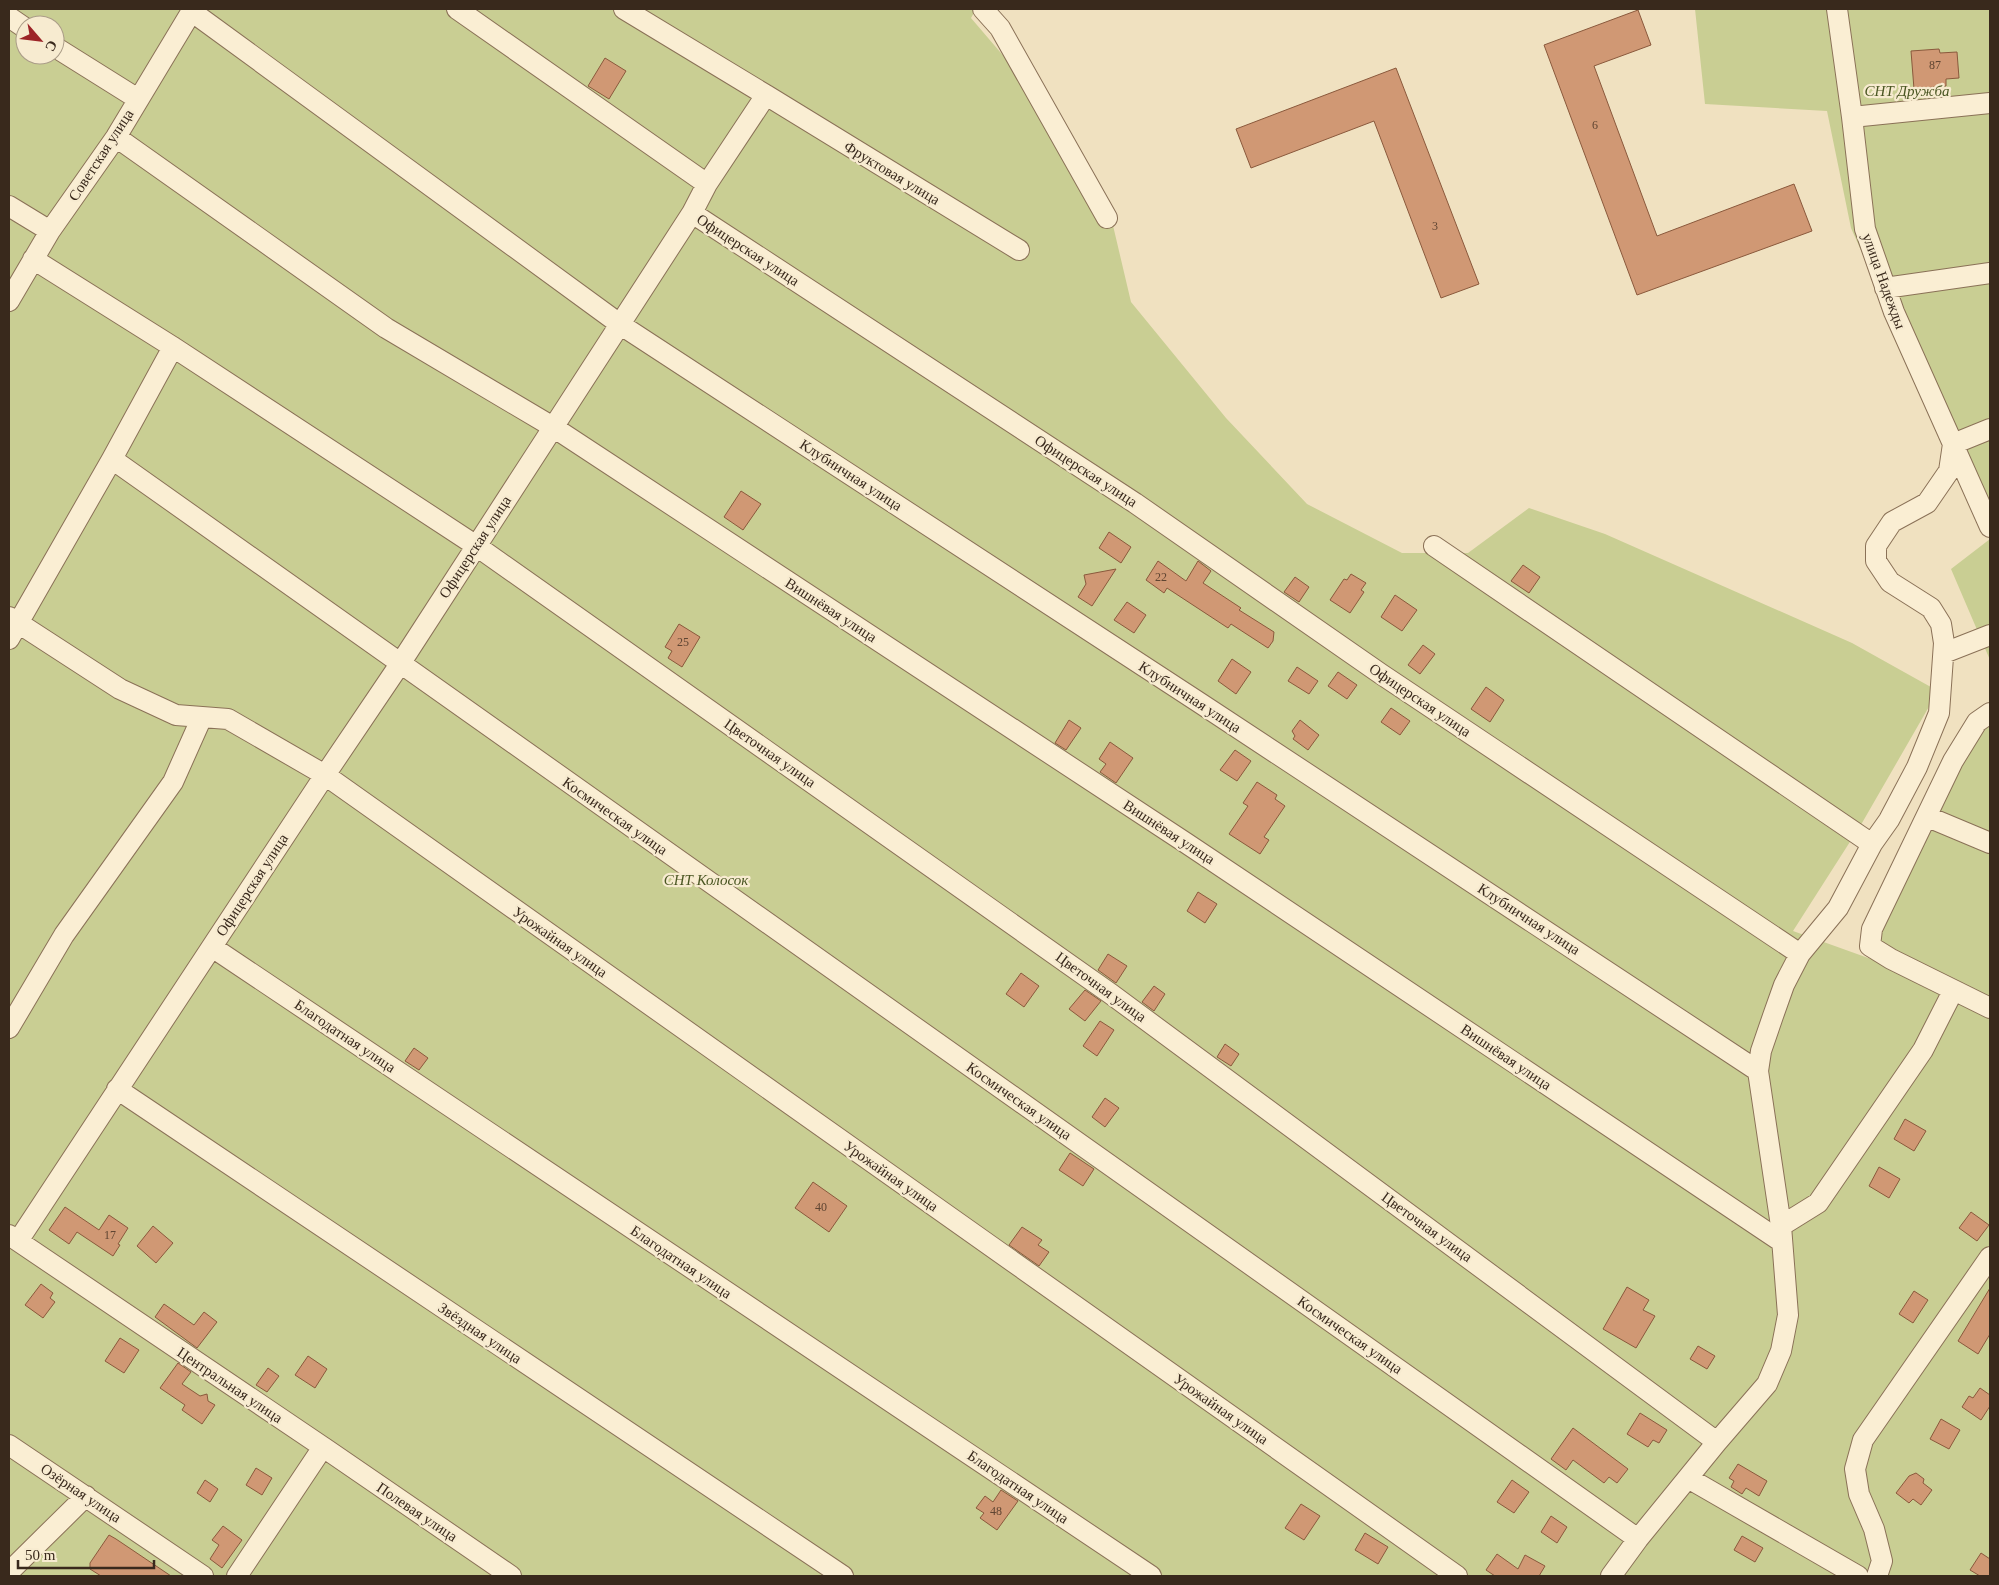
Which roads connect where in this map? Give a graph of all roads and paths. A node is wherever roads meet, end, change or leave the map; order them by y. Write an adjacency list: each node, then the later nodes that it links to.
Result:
1 (457, 9): 12 (street)
2 (624, 9): 7 (street, Фруктовая улица)
3 (983, 9): 15 (street)
4 (1837, 9): 10 (street, улица Надежды)
5 (192, 10): 8 (street, Советская улица); 22 (street, Клубничная улица)
6 (65, 52): 8 (street)
7 (766, 95): 12 (street); 17 (street, Фруктовая улица)
8 (138, 99): 11 (street, Советская улица)
9 (1990, 103): 10 (street)
10 (1852, 117): 20 (street, улица Надежды)
11 (116, 137): 16 (street, Советская улица); 24 (street, Вишнёвая улица)
12 (707, 184): 14 (street)
13 (9, 206): 16 (street)
14 (692, 213): 22 (street, Офицерская улица); 42 (street, Офицерская улица)
15 (1107, 218)
16 (50, 231): 18 (street, Советская улица)
17 (1019, 250)
18 (33, 260): 21 (street, Советская улица); 23 (street, Цветочная улица)
19 (1990, 273): 20 (street)
20 (1885, 288): 26 (street, улица Надежды)
21 (9, 301)
22 (621, 325): 24 (street, Офицерская улица); 46 (street, Клубничная улица)
23 (173, 347): 27 (street); 29 (street, Цветочная улица)
24 (553, 427): 29 (street, Офицерская улица); 48 (street, Вишнёвая улица)
25 (1990, 429): 26 (street)
26 (1953, 444): 28 (street, улица Надежды); 33 (street)
27 (112, 459): 31 (street); 34 (street, Космическая улица)
28 (1990, 527)
29 (475, 546): 34 (street, Офицерская улица); 51 (street, Цветочная улица)
30 (1434, 546): 40 (street)
31 (12, 626): 36 (street, Урожайная улица)
32 (1990, 635): 33 (street)
33 (1944, 653): 40 (street)
34 (400, 664): 37 (street, Офицерская улица); 56 (street, Космическая улица)
35 (1990, 713): 38 (street)
36 (202, 717): 37 (street, Урожайная улица); 45 (street)
37 (324, 775): 41 (street, Офицерская улица); 63 (street, Урожайная улица)
38 (1928, 817): 39 (street); 43 (street)
39 (1990, 843)
40 (1872, 844): 42 (street)
41 (212, 947): 47 (street, Офицерская улица); 62 (street, Благодатная улица)
42 (1800, 954): 46 (street)
43 (1953, 991): 44 (street); 48 (street)
44 (1990, 1008)
45 (9, 1028)
46 (1758, 1071): 48 (street)
47 (117, 1089): 49 (street, Офицерская улица); 61 (street, Звёздная улица)
48 (1782, 1234): 51 (street)
49 (13, 1238): 53 (street, Центральная улица)
50 (1990, 1257): 66 (street)
51 (1717, 1442): 54 (street)
52 (9, 1445): 55 (street, Озёрная улица)
53 (323, 1447): 59 (street); 60 (street, Полевая улица)
54 (1688, 1478): 56 (street); 65 (street)
55 (86, 1496): 57 (street); 58 (street, Озёрная улица)
56 (1638, 1539): 64 (street)
57 (9, 1572)
58 (203, 1576)
59 (237, 1576)
60 (511, 1576)
61 (843, 1576)
62 (1151, 1576)
63 (1457, 1576)
64 (1612, 1576)
65 (1858, 1576)
66 (1877, 1576)

